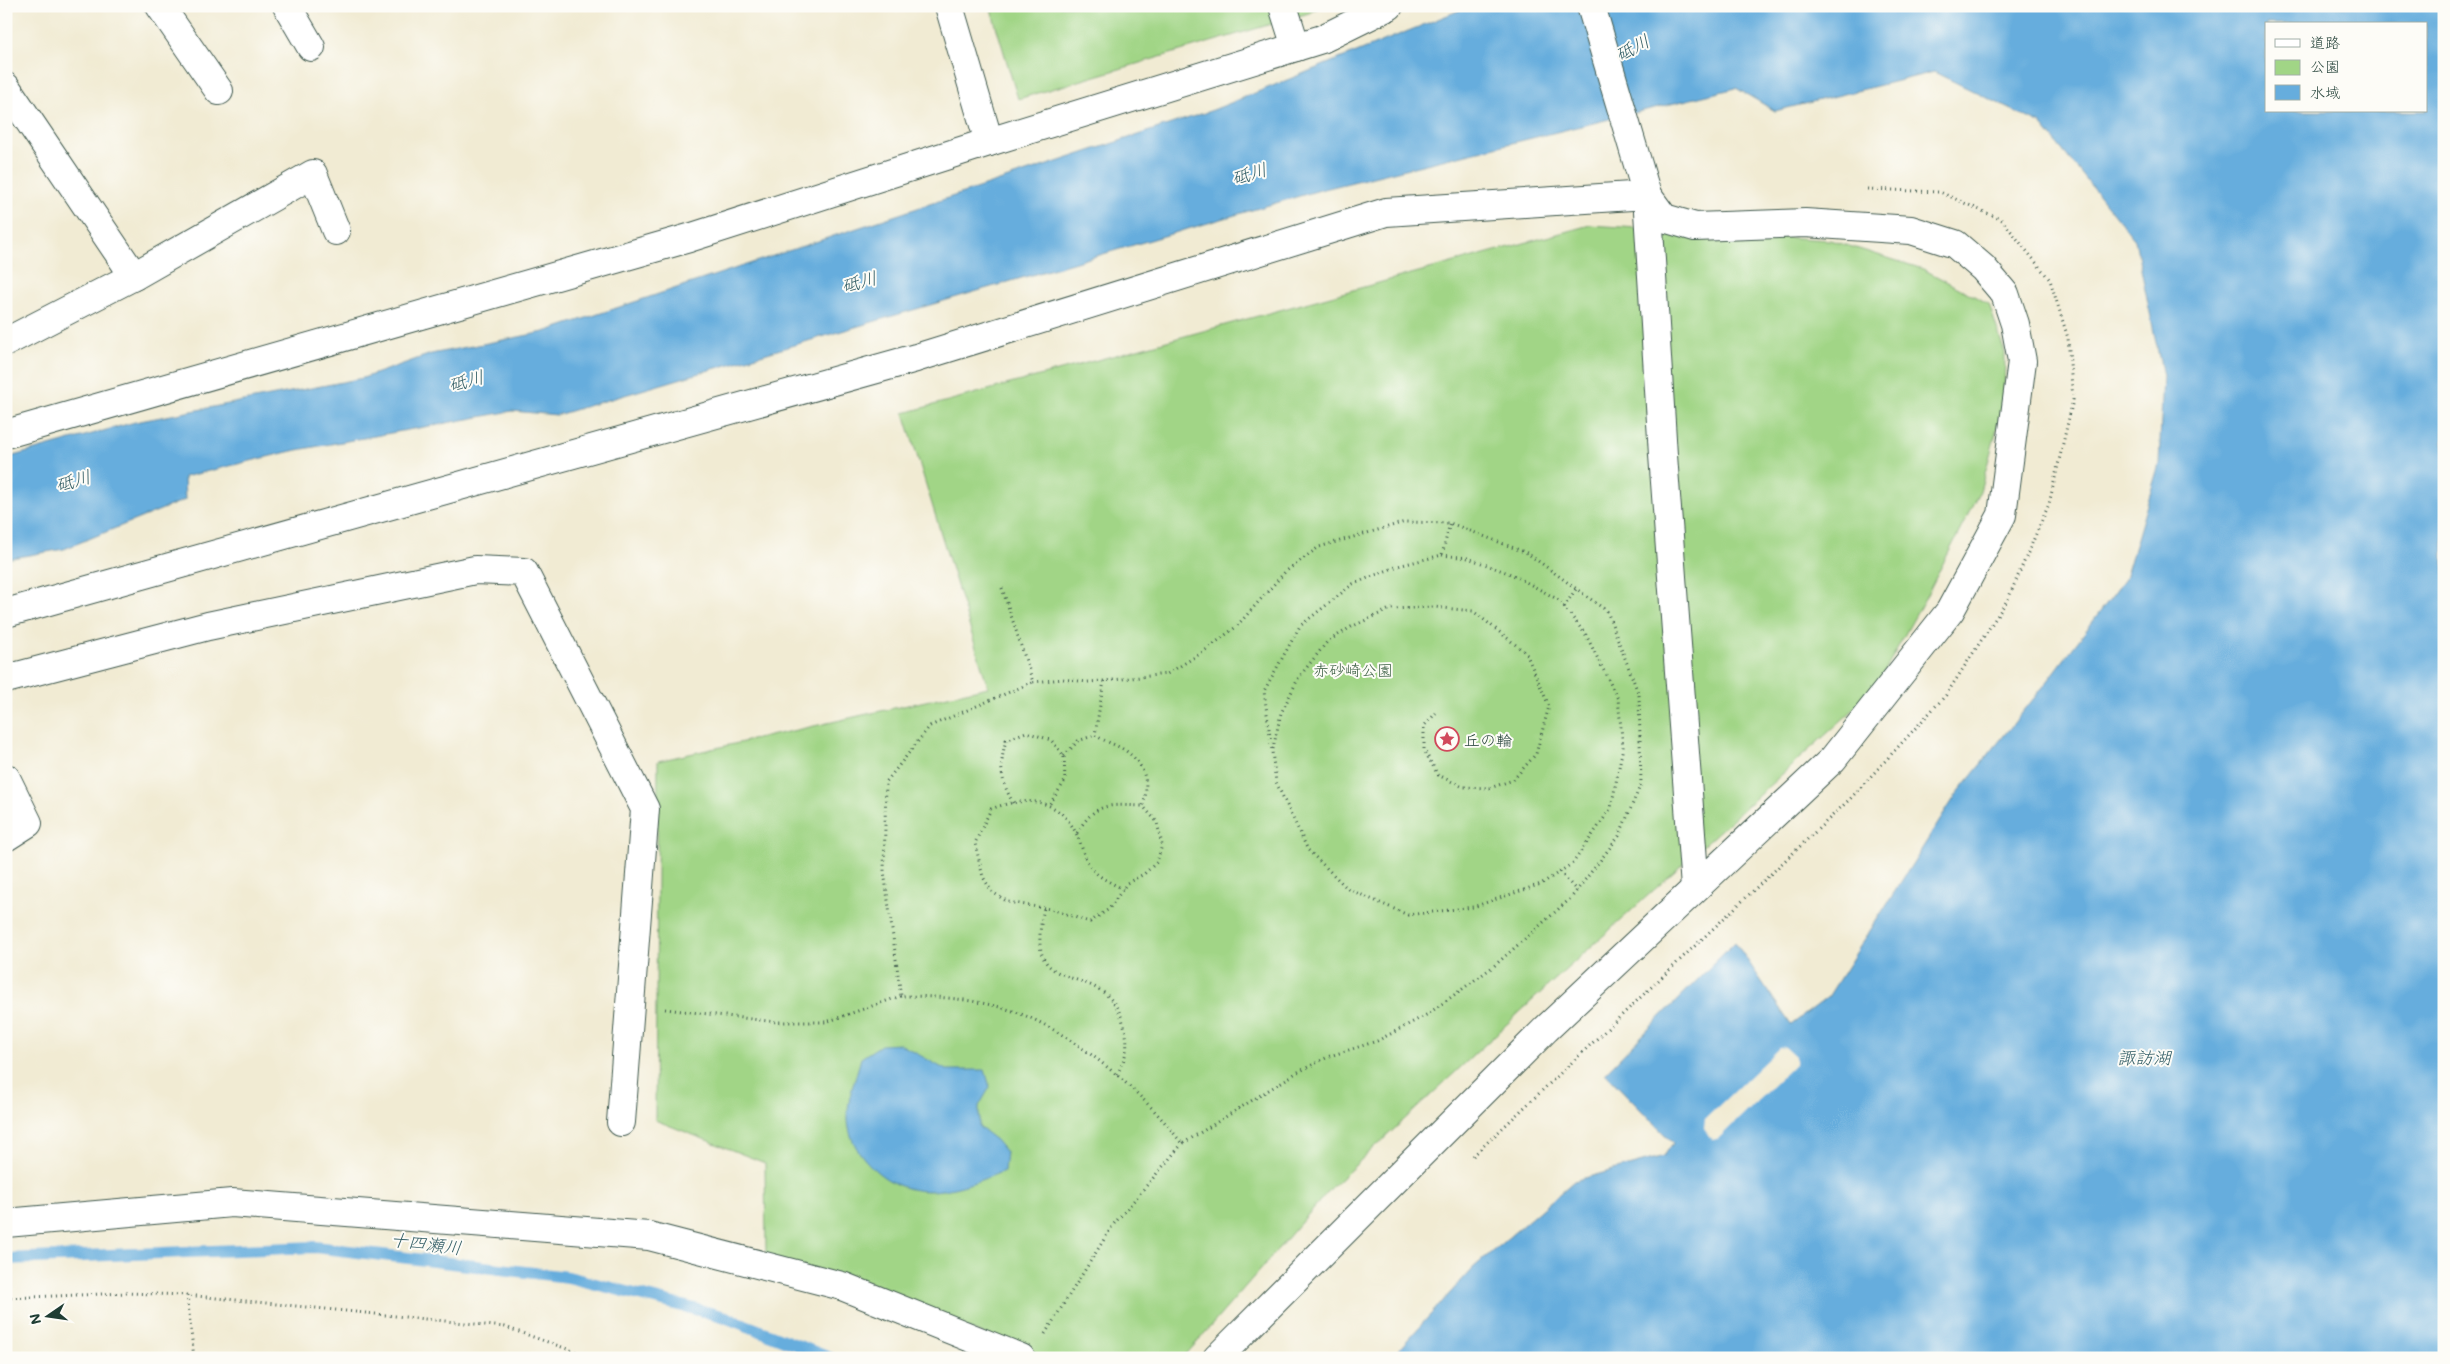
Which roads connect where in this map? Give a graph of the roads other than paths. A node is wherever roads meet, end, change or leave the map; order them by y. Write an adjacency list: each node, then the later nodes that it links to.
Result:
1 (160, 6): 10 (street)
2 (287, 6): 7 (street)
3 (949, 6): 11 (street)
4 (1283, 6): 8 (street)
5 (1389, 6): 8 (street)
6 (1591, 6): 12 (street)
7 (311, 47)
8 (1296, 47): 11 (street)
9 (6, 87): 14 (street)
10 (219, 91)
11 (988, 142): 16 (street)
12 (1647, 195): 17 (street); 21 (street); 21 (street)
13 (336, 231): 14 (street)
14 (134, 276): 15 (street)
15 (6, 342)
16 (6, 434)
17 (6, 613)
18 (6, 679): 22 (street)
19 (6, 778): 20 (street)
20 (6, 837)
21 (1695, 888): 25 (street)
22 (621, 1122)
23 (6, 1223): 24 (street)
24 (1021, 1358)
25 (1216, 1358)

